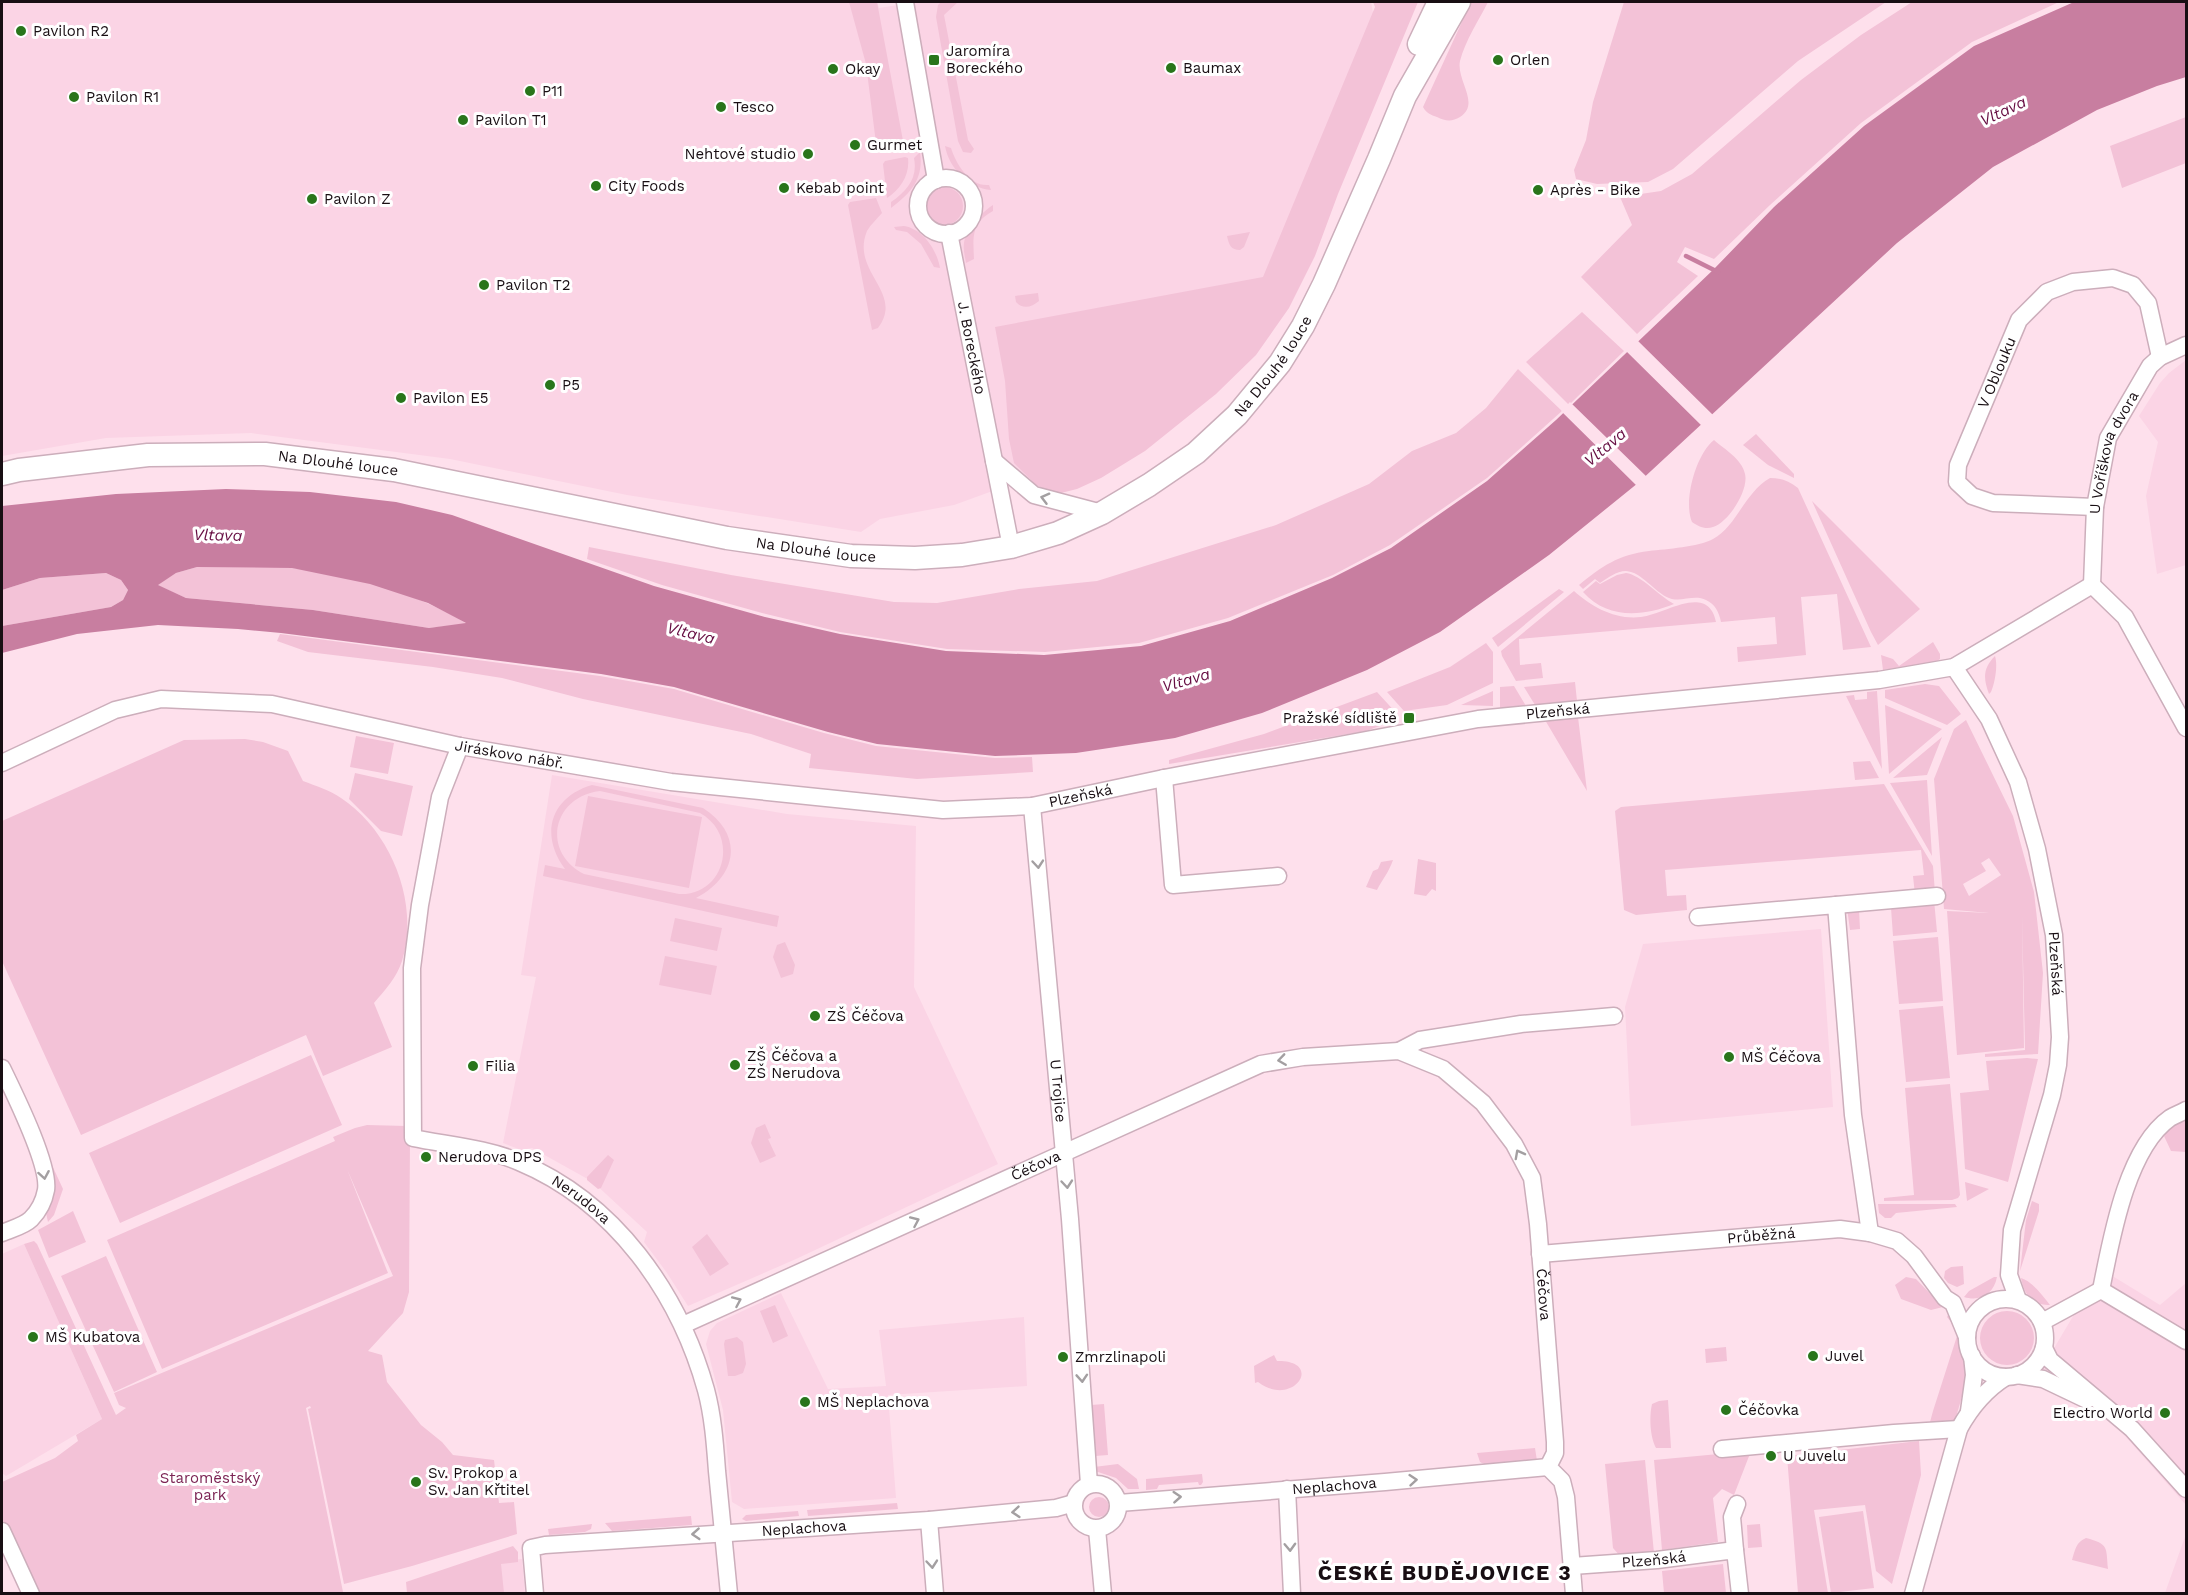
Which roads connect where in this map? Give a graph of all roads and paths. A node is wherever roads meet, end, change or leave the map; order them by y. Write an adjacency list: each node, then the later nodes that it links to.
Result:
1 (905, 2): 5 (street)
2 (1439, 2): 4 (main road)
3 (1459, 2): 4 (main road)
4 (1405, 96): 12 (main road, Na Dlouhé louce)
5 (936, 180): 6 (street); 6 (street)
6 (950, 233): 9 (street, J. Boreckého)
7 (2187, 345): 8 (street, U Voříškova dvora)
8 (2160, 357): 11 (street, U Voříškova dvora); 11 (street, V Oblouku)
9 (994, 461): 12 (street, one-way to 9); 13 (street, J. Boreckého)
10 (2, 474): 13 (main road, Na Dlouhé louce)
11 (2095, 507): 14 (street, U Voříškova dvora)
12 (1102, 513): 13 (main road, Na Dlouhé louce)
13 (1011, 547)
14 (2092, 585): 15 (street, Plzeňská); 16 (street)
15 (1954, 667): 19 (street, Plzeňská); 33 (street, Plzeňská)
16 (2187, 728)
17 (460, 746): 18 (street, Jiráskovo nábř.); 20 (street, Jiráskovo nábř.); 39 (street, Nerudova)
18 (2, 762)
19 (1164, 778): 20 (street, Plzeňská); 21 (street)
20 (1032, 806): 29 (street, U Trojice, one-way to 29)
21 (1278, 876)
22 (1937, 896): 23 (street)
23 (1836, 905): 24 (street); 31 (street)
24 (1698, 917)
25 (1614, 1016): 26 (street, Čéčova)
26 (1399, 1051): 29 (street, Čéčova, one-way to 29); 32 (street, Čéčova, one-way to 26)
27 (2, 1068): 30 (street, one-way to 30)
28 (2187, 1110): 34 (street)
29 (1064, 1154): 39 (street, Čéčova, one-way to 29); 50 (street, U Trojice, one-way to 50)
30 (2, 1233)
31 (1870, 1233): 32 (street, Průběžná); 36 (street, Průběžná)
32 (1540, 1254): 49 (street, Čéčova)
33 (2009, 1275): 35 (street, Plzeňská); 37 (street)
34 (2101, 1290): 38 (street); 41 (street)
35 (2018, 1300): 37 (street); 38 (street)
36 (1953, 1303): 37 (street); 40 (street, Průběžná)
37 (1985, 1305): 40 (street)
38 (2042, 1322): 42 (street)
39 (683, 1325): 59 (street, Nerudova)
40 (1967, 1337): 43 (street)
41 (2187, 1341)
42 (2044, 1348): 44 (street); 45 (street)
43 (1972, 1356): 44 (street); 46 (street)
44 (2012, 1376): 45 (street); 46 (street)
45 (2110, 1410): 52 (street)
46 (1968, 1412): 47 (street)
47 (1959, 1429): 48 (street); 70 (street)
48 (1722, 1449)
49 (1548, 1467): 51 (street, Neplachova, one-way to 49); 61 (street)
50 (1089, 1484): 53 (street); 54 (street)
51 (1287, 1489): 54 (street, Neplachova, one-way to 51); 67 (street, one-way to 67)
52 (2187, 1490)
53 (1074, 1503): 56 (street, Neplachova, one-way to 56); 57 (street)
54 (1119, 1503): 57 (street)
55 (1737, 1504): 60 (street)
56 (928, 1520): 59 (street, Neplachova); 65 (street, one-way to 65)
57 (1097, 1528): 66 (street)
58 (2, 1531): 62 (street)
59 (724, 1532): 63 (street, Neplachova, one-way to 63); 64 (street, Nerudova)
60 (1736, 1550): 61 (street, Plzeňská); 69 (street)
61 (1572, 1566): 68 (street)
62 (31, 1593)
63 (535, 1593)
64 (729, 1593)
65 (935, 1593)
66 (1103, 1593)
67 (1292, 1593)
68 (1574, 1593)
69 (1740, 1593)
70 (1913, 1593)

